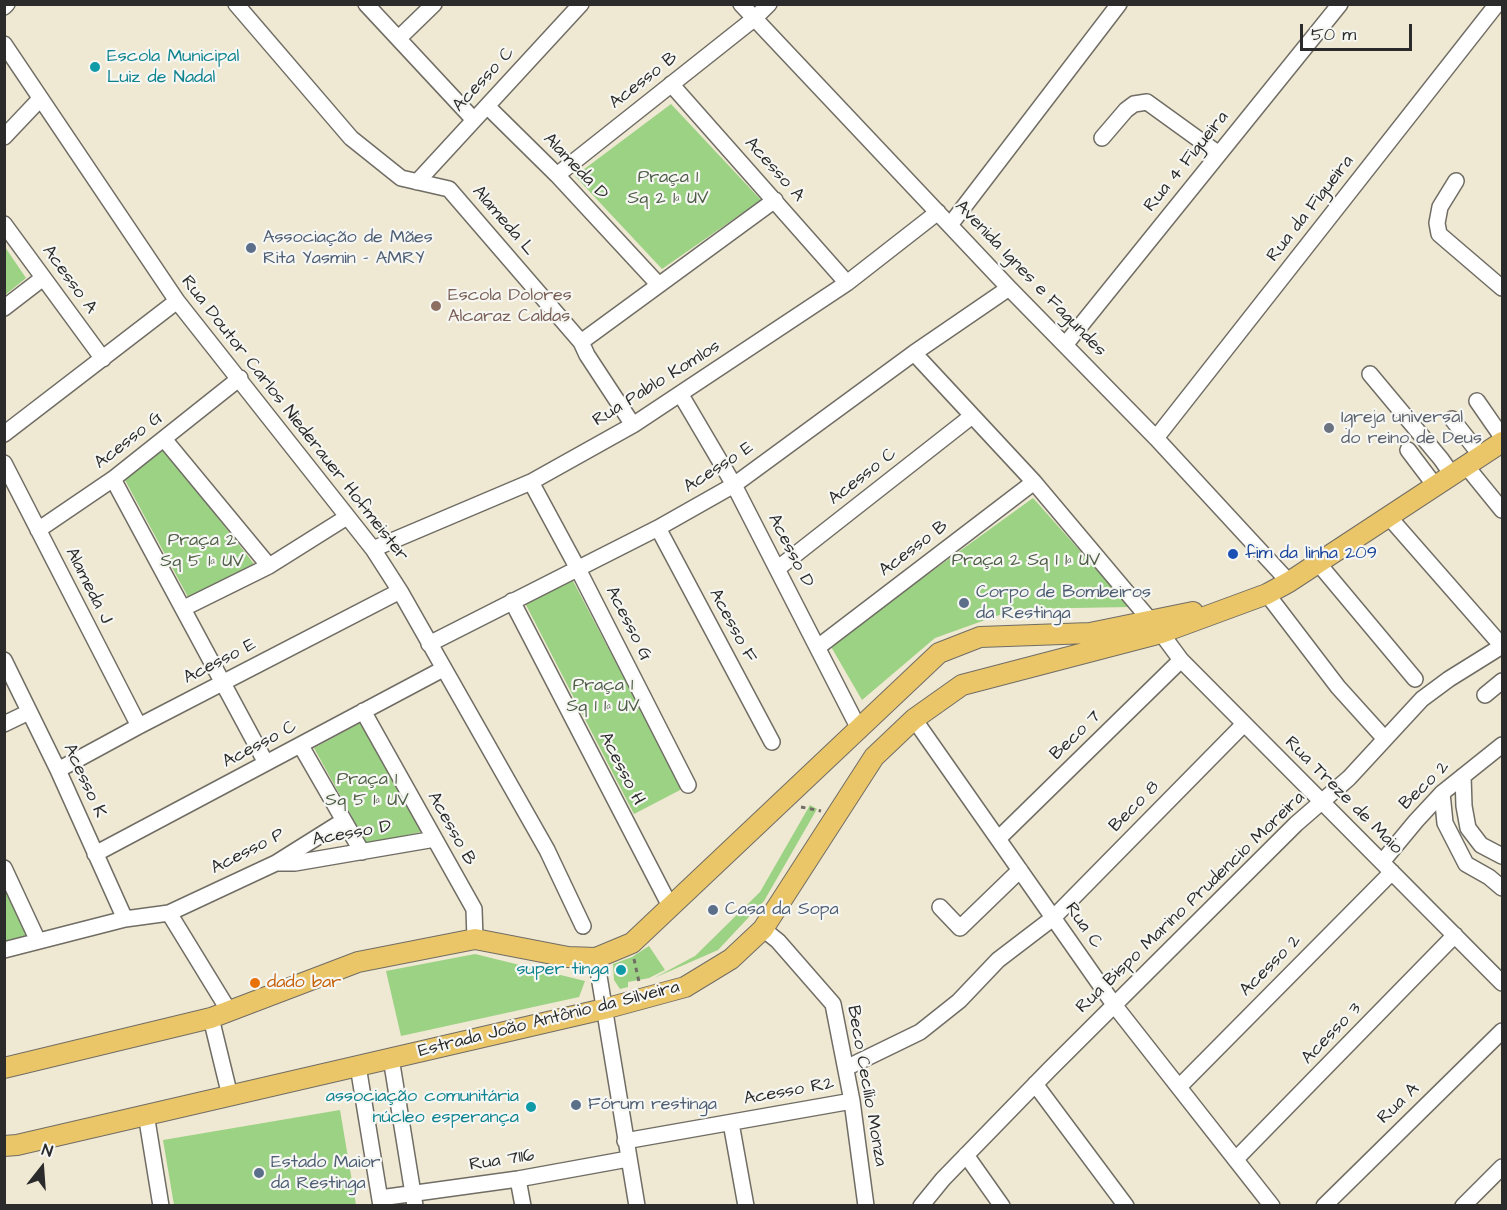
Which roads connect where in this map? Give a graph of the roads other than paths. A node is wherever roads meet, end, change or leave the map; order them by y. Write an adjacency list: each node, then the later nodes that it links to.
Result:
1 (236, 4): 22 (street, Alameda L)
2 (366, 4): 11 (street)
3 (434, 4): 11 (street)
4 (580, 4): 15 (street, Acesso C)
5 (741, 4): 10 (street, Avenida Ignes e Fagundes)
6 (769, 4): 10 (street, Acesso B)
7 (1119, 4): 26 (street)
8 (1340, 4): 19 (street, Rua 4 Figueira)
9 (1497, 4): 47 (street, Rua da Figueira)
10 (755, 18): 13 (street, Acesso B); 24 (street, Avenida Ignes e Fagundes)
11 (399, 38): 16 (street)
12 (4, 44): 14 (street, Rua Doutor Carlos Niederauer Hofmeister)
13 (671, 84): 20 (street, Acesso B); 23 (street, Acesso A)
14 (40, 99): 17 (street); 32 (street, Rua Doutor Carlos Niederauer Hofmeister)
15 (487, 106): 16 (street, Acesso C); 20 (street, Alameda D)
16 (474, 120): 22 (street, Acesso C)
17 (4, 137)
18 (1102, 138): 19 (street)
19 (1220, 154): 35 (street, Rua 4 Figueira)
20 (557, 175): 29 (street, Alameda D)
21 (1456, 181): 31 (street)
22 (417, 182): 34 (street, Alameda L)
23 (775, 200): 28 (street, Acesso A); 29 (street)
24 (938, 212): 26 (street, Avenida Ignes e Fagundes); 28 (street, Rua Pablo Komlos)
25 (4, 224): 27 (street, Acesso A)
26 (950, 225): 30 (street, Avenida Ignes e Fagundes)
27 (43, 278): 33 (street); 37 (street, Acesso A)
28 (847, 283): 40 (street, Rua Pablo Komlos)
29 (658, 284): 34 (street)
30 (1009, 288): 35 (street, Avenida Ignes e Fagundes); 36 (street, Acesso E)
31 (1503, 288)
32 (177, 301): 37 (street); 39 (street, Rua Doutor Carlos Niederauer Hofmeister)
33 (4, 309)
34 (581, 342): 44 (street, Alameda L)
35 (1065, 345): 47 (street, Avenida Ignes e Fagundes)
36 (914, 352): 42 (street, Rua Treze de Maio); 56 (street, Acesso E)
37 (103, 359): 45 (street)
38 (1370, 374): 52 (street)
39 (240, 378): 48 (street, Acesso G); 59 (street, Rua Doutor Carlos Niederauer Hofmeister)
40 (681, 395): 44 (street, Rua Pablo Komlos); 56 (street, Acesso D)
41 (1477, 401): 46 (street)
42 (972, 416): 55 (street, Rua Treze de Maio); 67 (street, Acesso C)
43 (1452, 419): 52 (street)
44 (633, 425): 54 (street, Rua Pablo Komlos)
45 (4, 434)
46 (1503, 437)
47 (1156, 438): 68 (street, Avenida Ignes e Fagundes)
48 (164, 439): 53 (street, Acesso G); 65 (street)
49 (1503, 442): 52 (main road, Estrada João Antônio da Silveira)
50 (1408, 450): 57 (street)
51 (4, 463): 62 (street, Alameda J)
52 (1467, 467): 57 (main road, Estrada João Antônio da Silveira); 58 (street)
53 (113, 479): 62 (street, Acesso G); 72 (street)
54 (531, 482): 63 (street, Rua Pablo Komlos); 66 (street, Acesso G)
55 (1034, 482): 73 (street, Rua Treze de Maio); 76 (street, Acesso B)
56 (734, 485): 61 (street, Acesso E); 67 (street, Acesso D)
57 (1436, 487): 60 (main road, Estrada João Antônio da Silveira)
58 (1503, 510)
59 (347, 517): 63 (street, Rua Doutor Carlos Niederauer Hofmeister); 65 (street)
60 (1389, 517): 64 (main road, Estrada João Antônio da Silveira); 75 (street)
61 (658, 528): 66 (street, Acesso E); 92 (street, Acesso F)
62 (38, 530): 89 (street, Alameda J)
63 (373, 549): 69 (street, Rua Doutor Carlos Niederauer Hofmeister)
64 (1318, 563): 68 (main road, Estrada João Antônio da Silveira); 80 (street)
65 (269, 566): 72 (street)
66 (578, 569): 71 (street, Acesso E); 98 (street, Acesso G)
67 (777, 569): 76 (street, Acesso D)
68 (1289, 582): 70 (main road, Estrada João Antônio da Silveira)
69 (400, 591): 74 (street, Rua Doutor Carlos Niederauer Hofmeister); 82 (street, Acesso E)
70 (1267, 594): 73 (main road, Estrada João Antônio da Silveira); 91 (street)
71 (512, 601): 74 (street, Acesso E); 112 (street, Acesso H)
72 (184, 609): 82 (street)
73 (1156, 626): 78 (street, Rua Treze de Maio); 86 (main road, Estrada João Antônio da Silveira); 90 (main road, Estrada João Antônio da Silveira)
74 (429, 644): 79 (street, Rua Doutor Carlos Niederauer Hofmeister)
75 (1502, 646): 91 (street, Rua Bispo Marino Prudencio Moreira)
76 (818, 647): 90 (street, Acesso D)
77 (4, 660): 85 (street, Acesso K)
78 (1181, 660): 88 (street, Rua Treze de Maio); 102 (street, Beco 7)
79 (443, 669): 84 (street, Acesso C); 117 (street, Rua Doutor Carlos Niederauer Hofmeister)
80 (1415, 679)
81 (1503, 681): 83 (street)
82 (224, 682): 89 (street, Acesso E); 95 (street)
83 (1485, 695)
84 (363, 711): 94 (street, Acesso C); 103 (street, Acesso B)
85 (29, 712): 87 (street); 96 (street, Acesso K)
86 (914, 719): 102 (street, Rua C); 118 (main road, Estrada João Antônio da Silveira)
87 (4, 723)
88 (1244, 724): 100 (street, Rua Treze de Maio); 115 (street, Beco 8)
89 (139, 726): 96 (street, Acesso E)
90 (858, 727): 112 (main road, Estrada João Antônio da Silveira)
91 (1385, 739): 100 (street, Rua Bispo Marino Prudencio Moreira)
92 (772, 742)
93 (1503, 745): 97 (street, Beco 2)
94 (301, 746): 95 (street, Acesso C); 101 (street)
95 (266, 763): 105 (street, Acesso C)
96 (58, 770): 105 (street, Acesso K)
97 (1463, 777): 99 (street, Beco 2); 106 (street)
98 (688, 785)
99 (1442, 793): 108 (street, Beco 2); 111 (street)
100 (1322, 802): 108 (street, Rua Treze de Maio); 125 (street, Rua Bispo Marino Prudencio Moreira)
101 (343, 821): 104 (street); 107 (street, Acesso P)
102 (998, 838): 110 (street, Rua C)
103 (435, 839): 104 (street, Acesso D); 120 (street, Acesso B)
104 (362, 852): 107 (street, Acesso D)
105 (95, 854): 116 (street, Acesso K)
106 (1503, 856)
107 (276, 863): 114 (street, Acesso P)
108 (1387, 867): 119 (street, Rua Treze de Maio); 134 (street, Acesso 2)
109 (4, 868): 121 (street)
110 (1020, 870): 113 (street); 115 (street, Rua C)
111 (1503, 888)
112 (666, 899): 123 (main road, Estrada João Antônio da Silveira)
113 (940, 907)
114 (169, 913): 116 (street, Acesso P); 127 (street)
115 (1053, 918): 125 (street, Rua C); 132 (street, Beco 8)
116 (126, 919): 121 (street, Acesso P)
117 (583, 926)
118 (763, 929): 126 (main road, Estrada João Antônio da Silveira); 132 (street, Beco Cecílio Monza)
119 (1455, 935): 124 (street, Rua Treze de Maio); 143 (street, Acesso 3)
120 (475, 939): 123 (main road, Estrada João Antônio da Silveira); 127 (main road, Estrada João Antônio da Silveira)
121 (38, 941): 122 (street, Acesso P)
122 (4, 951)
123 (596, 958): 126 (street)
124 (1503, 982)
125 (1115, 1006): 133 (street, Rua Bispo Marino Prudencio Moreira); 134 (street, Rua C)
126 (604, 1009): 129 (main road, Estrada João Antônio da Silveira); 139 (street)
127 (220, 1014): 131 (main road, Estrada João Antônio da Silveira); 135 (street)
128 (1503, 1031): 157 (street, Rua A)
129 (391, 1058): 130 (main road, Estrada João Antônio da Silveira); 146 (street)
130 (358, 1066): 135 (main road, Estrada João Antônio da Silveira); 147 (street)
131 (4, 1068)
132 (846, 1068): 136 (street, Beco Cecílio Monza)
133 (1035, 1084): 141 (street, Rua Bispo Marino Prudencio Moreira); 155 (street)
134 (1179, 1087): 143 (street, Rua C)
135 (230, 1096): 137 (main road, Estrada João Antônio da Silveira)
136 (852, 1101): 138 (street, Acesso R2); 152 (street, Beco Cecílio Monza)
137 (146, 1114): 140 (main road, Estrada João Antônio da Silveira); 148 (street)
138 (731, 1123): 139 (street, Acesso R2); 151 (street)
139 (625, 1141): 142 (street)
140 (4, 1146)
141 (966, 1155): 153 (street, Rua Bispo Marino Prudencio Moreira); 154 (street)
142 (628, 1159): 145 (street, Rua 7116); 150 (street)
143 (1236, 1159): 156 (street, Rua C)
144 (1503, 1167): 158 (street)
145 (518, 1179): 146 (street, Rua 7116); 149 (street)
146 (414, 1199): 147 (street, Rua 7116)
147 (381, 1202)
148 (161, 1206)
149 (523, 1206)
150 (637, 1206)
151 (746, 1206)
152 (866, 1206)
153 (921, 1206)
154 (1002, 1206)
155 (1125, 1206)
156 (1272, 1206)
157 (1324, 1206)
158 (1463, 1206)

